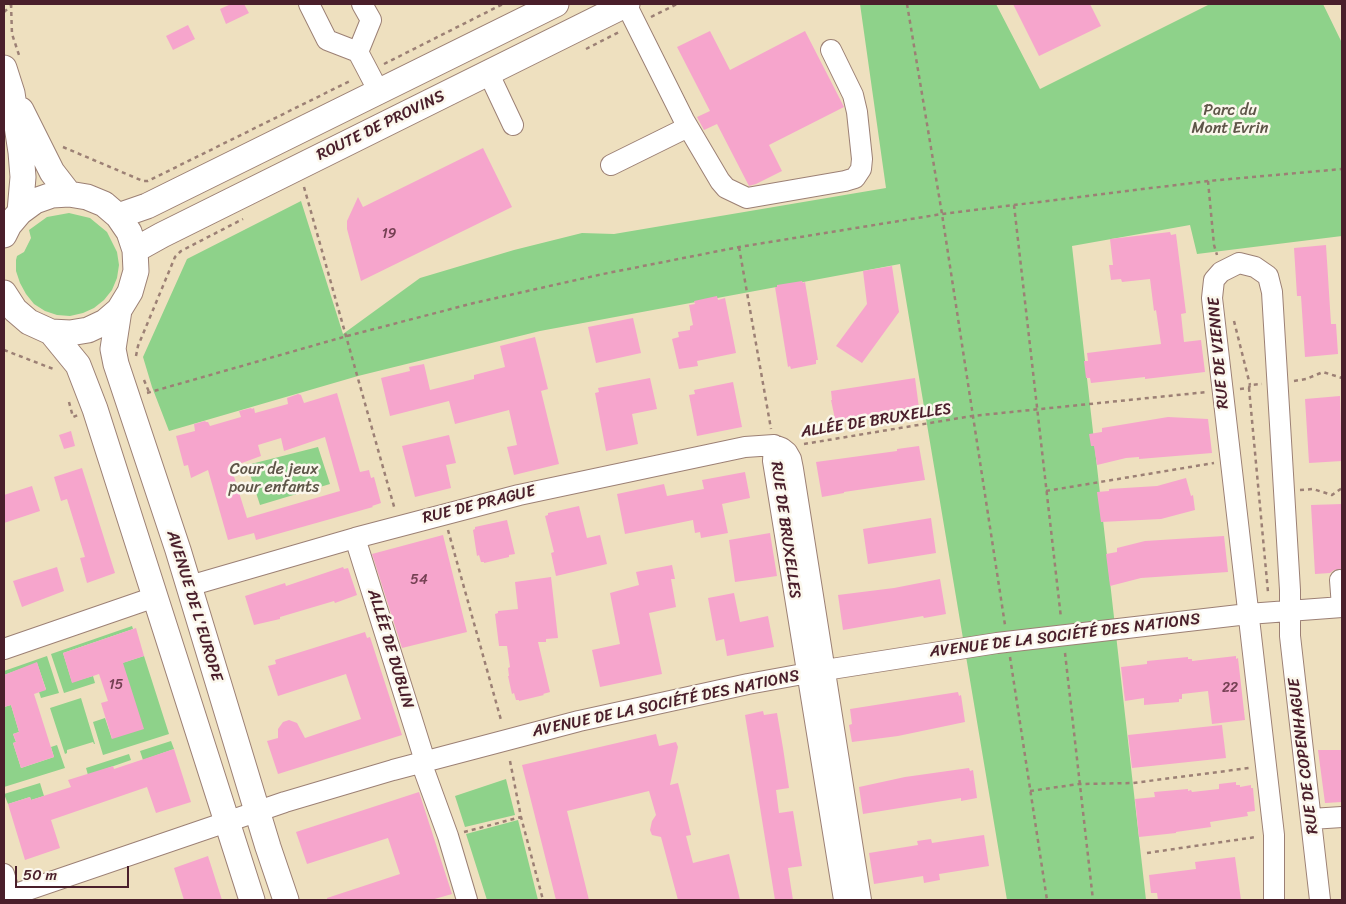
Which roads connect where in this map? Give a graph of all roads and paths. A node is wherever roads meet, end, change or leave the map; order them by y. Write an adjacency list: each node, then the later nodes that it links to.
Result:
1 (12, 4): 8 (path)
2 (309, 4): 10 (street)
3 (362, 4): 10 (street)
4 (503, 4): 13 (path)
5 (556, 4): 13 (main road, ROUTE DE PROVINS)
6 (626, 4): 12 (main road, ROUTE DE PROVINS); 16 (street)
7 (907, 4): 24 (path)
8 (4, 12)
9 (831, 50): 16 (street)
10 (358, 52): 13 (street)
11 (4, 68): 14 (main road)
12 (488, 72): 15 (street); 28 (main road, ROUTE DE PROVINS)
13 (374, 82): 17 (path); 25 (main road, ROUTE DE PROVINS)
14 (12, 93): 17 (main road); 23 (main road)
15 (512, 125)
16 (688, 127): 18 (street)
17 (41, 147): 21 (main road)
18 (612, 165)
19 (1342, 168): 22 (path)
20 (304, 187): 34 (path)
21 (69, 194): 23 (main road); 25 (main road)
22 (1014, 205): 24 (path); 41 (path)
23 (20, 212): 26 (main road)
24 (942, 214): 27 (path); 42 (path)
25 (118, 216): 28 (main road)
26 (4, 235)
27 (739, 247): 34 (path); 43 (path)
28 (135, 250): 31 (main road)
29 (175, 258): 35 (path)
30 (4, 293): 33 (main road, AVENUE DE L'EUROPE)
31 (119, 310): 33 (main road); 50 (main road, AVENUE DE L'EUROPE)
32 (4, 327): 33 (main road)
33 (40, 327): 52 (main road, AVENUE DE L'EUROPE)
34 (347, 336): 36 (path); 47 (path)
35 (137, 364)
36 (143, 378)
37 (1342, 378): 38 (path, ALLÉE DE BRUXELLES)
38 (1277, 383): 39 (path, ALLÉE DE BRUXELLES); 40 (street, RUE DE VIENNE); 54 (street, RUE DE VIENNE)
39 (1249, 388): 40 (path, ALLÉE DE BRUXELLES); 51 (path)
40 (1222, 390): 41 (path, ALLÉE DE BRUXELLES); 44 (street, RUE DE VIENNE)
41 (1037, 410): 42 (path, ALLÉE DE BRUXELLES); 45 (path)
42 (972, 416): 43 (path, ALLÉE DE BRUXELLES); 57 (path)
43 (778, 447): 46 (street, RUE DE PRAGUE); 59 (street, RUE DE BRUXELLES)
44 (1230, 460): 45 (path); 55 (street, RUE DE VIENNE)
45 (1046, 490): 56 (path)
46 (444, 514): 47 (street, RUE DE PRAGUE); 60 (path)
47 (400, 525): 48 (street, RUE DE PRAGUE)
48 (355, 538): 50 (street, RUE DE PRAGUE); 62 (street, ALLÉE DE DUBLIN)
49 (1340, 580): 53 (street)
50 (189, 586): 66 (main road, AVENUE DE L'EUROPE)
51 (1268, 592)
52 (146, 600): 58 (street); 66 (main road, AVENUE DE L'EUROPE)
53 (1342, 607): 54 (street, AVENUE DE LA SOCIÉTÉ DES NATIONS)
54 (1290, 611): 55 (street, AVENUE DE LA SOCIÉTÉ DES NATIONS); 69 (street, RUE DE COPENHAGUE)
55 (1248, 614): 56 (street, AVENUE DE LA SOCIÉTÉ DES NATIONS); 70 (street)
56 (1063, 634): 57 (street, AVENUE DE LA SOCIÉTÉ DES NATIONS); 64 (path)
57 (1007, 641): 59 (street, AVENUE DE LA SOCIÉTÉ DES NATIONS); 65 (path)
58 (4, 649)
59 (816, 672): 62 (street, AVENUE DE LA SOCIÉTÉ DES NATIONS); 80 (street, RUE DE BRUXELLES); 81 (street, RUE DE BRUXELLES)
60 (501, 720)
61 (510, 761): 67 (path)
62 (423, 762): 66 (street, AVENUE DE LA SOCIÉTÉ DES NATIONS); 71 (street, ALLÉE DE DUBLIN)
63 (1252, 768): 64 (path)
64 (1079, 784): 65 (path); 83 (path)
65 (1030, 791): 82 (path)
66 (244, 816): 74 (street, AVENUE DE LA SOCIÉTÉ DES NATIONS); 75 (main road, AVENUE DE L'EUROPE); 76 (main road); 77 (main road, AVENUE DE L'EUROPE)
67 (521, 817): 71 (path); 79 (path)
68 (1342, 817): 69 (street)
69 (1311, 819): 85 (street, RUE DE COPENHAGUE)
70 (1274, 835): 72 (path); 84 (street)
71 (448, 836): 78 (street, ALLÉE DE DUBLIN)
72 (1147, 853)
73 (4, 874): 74 (street)
74 (11, 898)
75 (252, 900)
76 (273, 900)
77 (286, 900)
78 (467, 900)
79 (543, 900)
80 (844, 900)
81 (861, 900)
82 (1047, 900)
83 (1093, 900)
84 (1274, 900)
85 (1320, 900)

